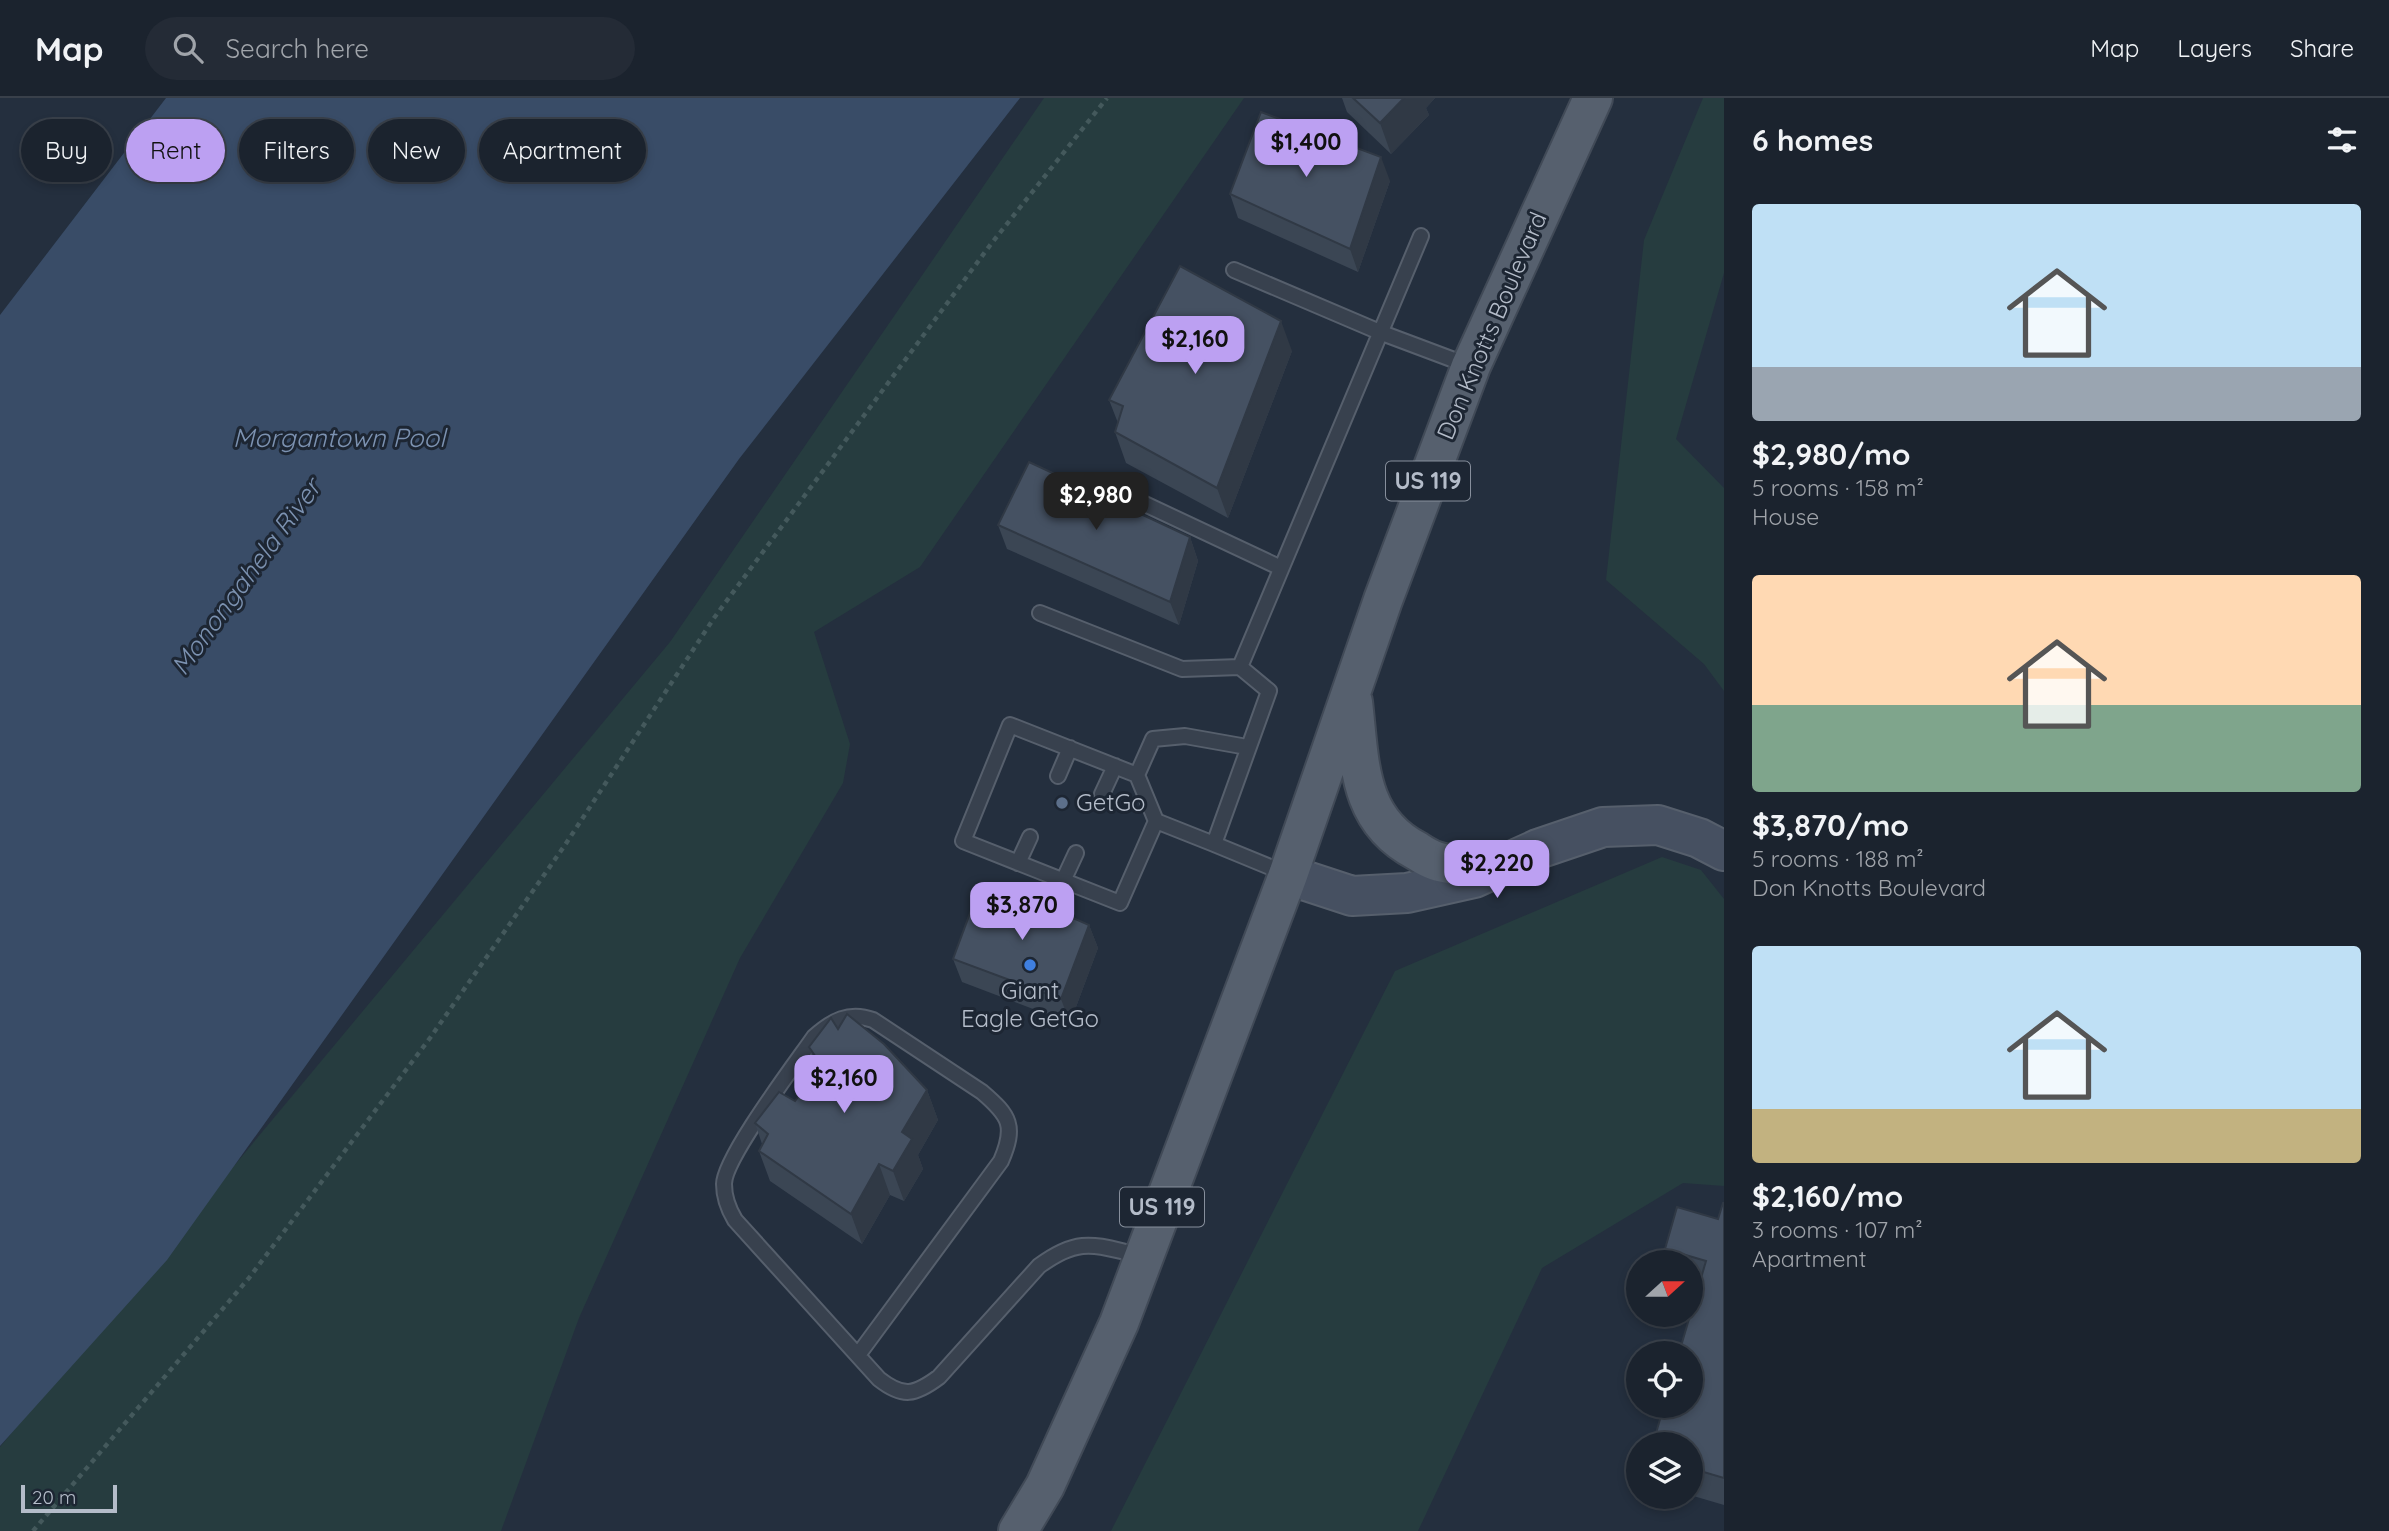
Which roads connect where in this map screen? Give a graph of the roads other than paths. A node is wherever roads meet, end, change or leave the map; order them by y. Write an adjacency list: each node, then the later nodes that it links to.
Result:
1 (1593, 98): 5 (main road, Don Knotts Boulevard / US 119)
2 (1421, 236): 4 (lane)
3 (1234, 270): 4 (lane)
4 (1382, 333): 5 (lane); 7 (lane)
5 (1471, 366): 10 (main road, Don Knotts Boulevard / US 119)
6 (1098, 482): 7 (lane)
7 (1281, 568): 9 (lane)
8 (1040, 613): 9 (lane)
9 (1240, 667): 11 (lane)
10 (1351, 690): 23 (main road); 24 (main road, Don Knotts Boulevard / US 119)
11 (1247, 747): 14 (lane); 19 (lane)
12 (1070, 748): 13 (lane); 15 (lane); 22 (lane)
13 (1115, 766): 14 (lane); 16 (lane)
14 (1137, 775): 17 (lane)
15 (1058, 776)
16 (1102, 794)
17 (1156, 821): 19 (lane); 25 (lane)
18 (1030, 837): 22 (lane)
19 (1214, 844): 24 (lane)
20 (1724, 851): 23 (main road)
21 (1076, 853): 25 (lane)
22 (1018, 863): 25 (lane)
23 (1495, 868): 24 (main road)
24 (1288, 875): 26 (main road, US 119)
25 (1063, 881)
26 (1144, 1256): 27 (lane); 28 (main road, US 119)
27 (858, 1355): 27 (lane)
28 (1018, 1531)

